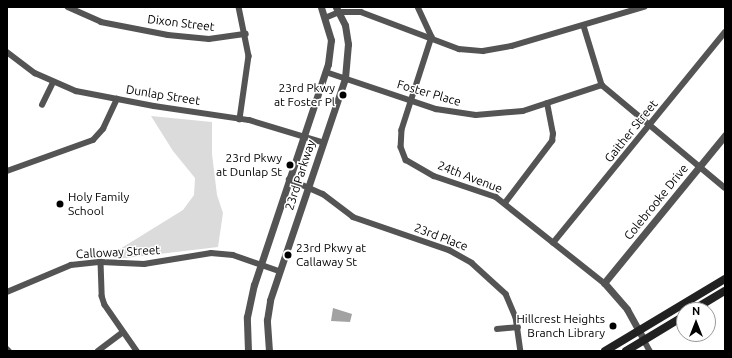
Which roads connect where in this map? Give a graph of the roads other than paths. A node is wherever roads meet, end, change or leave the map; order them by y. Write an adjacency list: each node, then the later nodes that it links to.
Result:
1 (68, 7): 10 (street, Dixon Street)
2 (239, 7): 10 (street)
3 (321, 7): 7 (street, 23rd Parkway)
4 (418, 7): 11 (street)
5 (644, 7): 8 (street)
6 (337, 10): 7 (street); 11 (street); 14 (street, 23rd Parkway)
7 (325, 18): 13 (street, 23rd Parkway)
8 (584, 26): 11 (street); 16 (street)
9 (725, 32): 22 (street, Gaither Street)
10 (246, 34): 21 (street)
11 (432, 37): 18 (street, 24th Avenue)
12 (7, 52): 15 (street, Dunlap Street)
13 (326, 72): 14 (street, Foster Place); 23 (street, 23rd Parkway)
14 (345, 78): 18 (street, Foster Place); 25 (street, 23rd Parkway)
15 (53, 82): 17 (street, Dunlap Street); 20 (street)
16 (602, 85): 19 (street, Foster Place); 22 (street)
17 (118, 99): 21 (street, Dunlap Street); 27 (street)
18 (412, 101): 19 (street, Foster Place); 31 (street, 24th Avenue)
19 (547, 104): 31 (street)
20 (42, 105)
21 (240, 119): 23 (street, Dunlap Street)
22 (649, 126): 26 (street); 32 (street, Gaither Street)
23 (304, 136): 25 (street, Dunlap Street); 28 (street, 23rd Parkway)
24 (725, 136): 26 (street, Colebrooke Drive)
25 (322, 142): 29 (street, 23rd Parkway)
26 (700, 166): 30 (street); 37 (street, Colebrooke Drive)
27 (7, 171)
28 (290, 179): 29 (street, 23rd Place); 34 (street, 23rd Parkway)
29 (308, 185): 35 (street, 23rd Parkway); 42 (street, 23rd Place)
30 (725, 188)
31 (505, 203): 32 (street, 24th Avenue)
32 (553, 242): 37 (street, 24th Avenue)
33 (101, 262): 34 (street, Calloway Street); 39 (street, Calloway Street); 45 (street)
34 (260, 266): 35 (street, Calloway Street); 49 (street, 23rd Parkway)
35 (279, 271): 50 (street, 23rd Parkway)
36 (725, 279): 44 (main road)
37 (604, 283): 44 (street, 24th Avenue)
38 (725, 291): 40 (main road)
39 (7, 292)
40 (707, 302)
41 (676, 321): 46 (main road)
42 (518, 327): 43 (street); 51 (street, 23rd Place)
43 (497, 329)
44 (638, 330): 46 (street, 24th Avenue); 52 (main road)
45 (123, 332): 47 (street); 48 (street)
46 (644, 340): 53 (main road); 54 (street, 24th Avenue)
47 (98, 351)
48 (137, 351)
49 (248, 351)
50 (269, 351)
51 (521, 351)
52 (605, 351)
53 (626, 351)
54 (650, 351)

